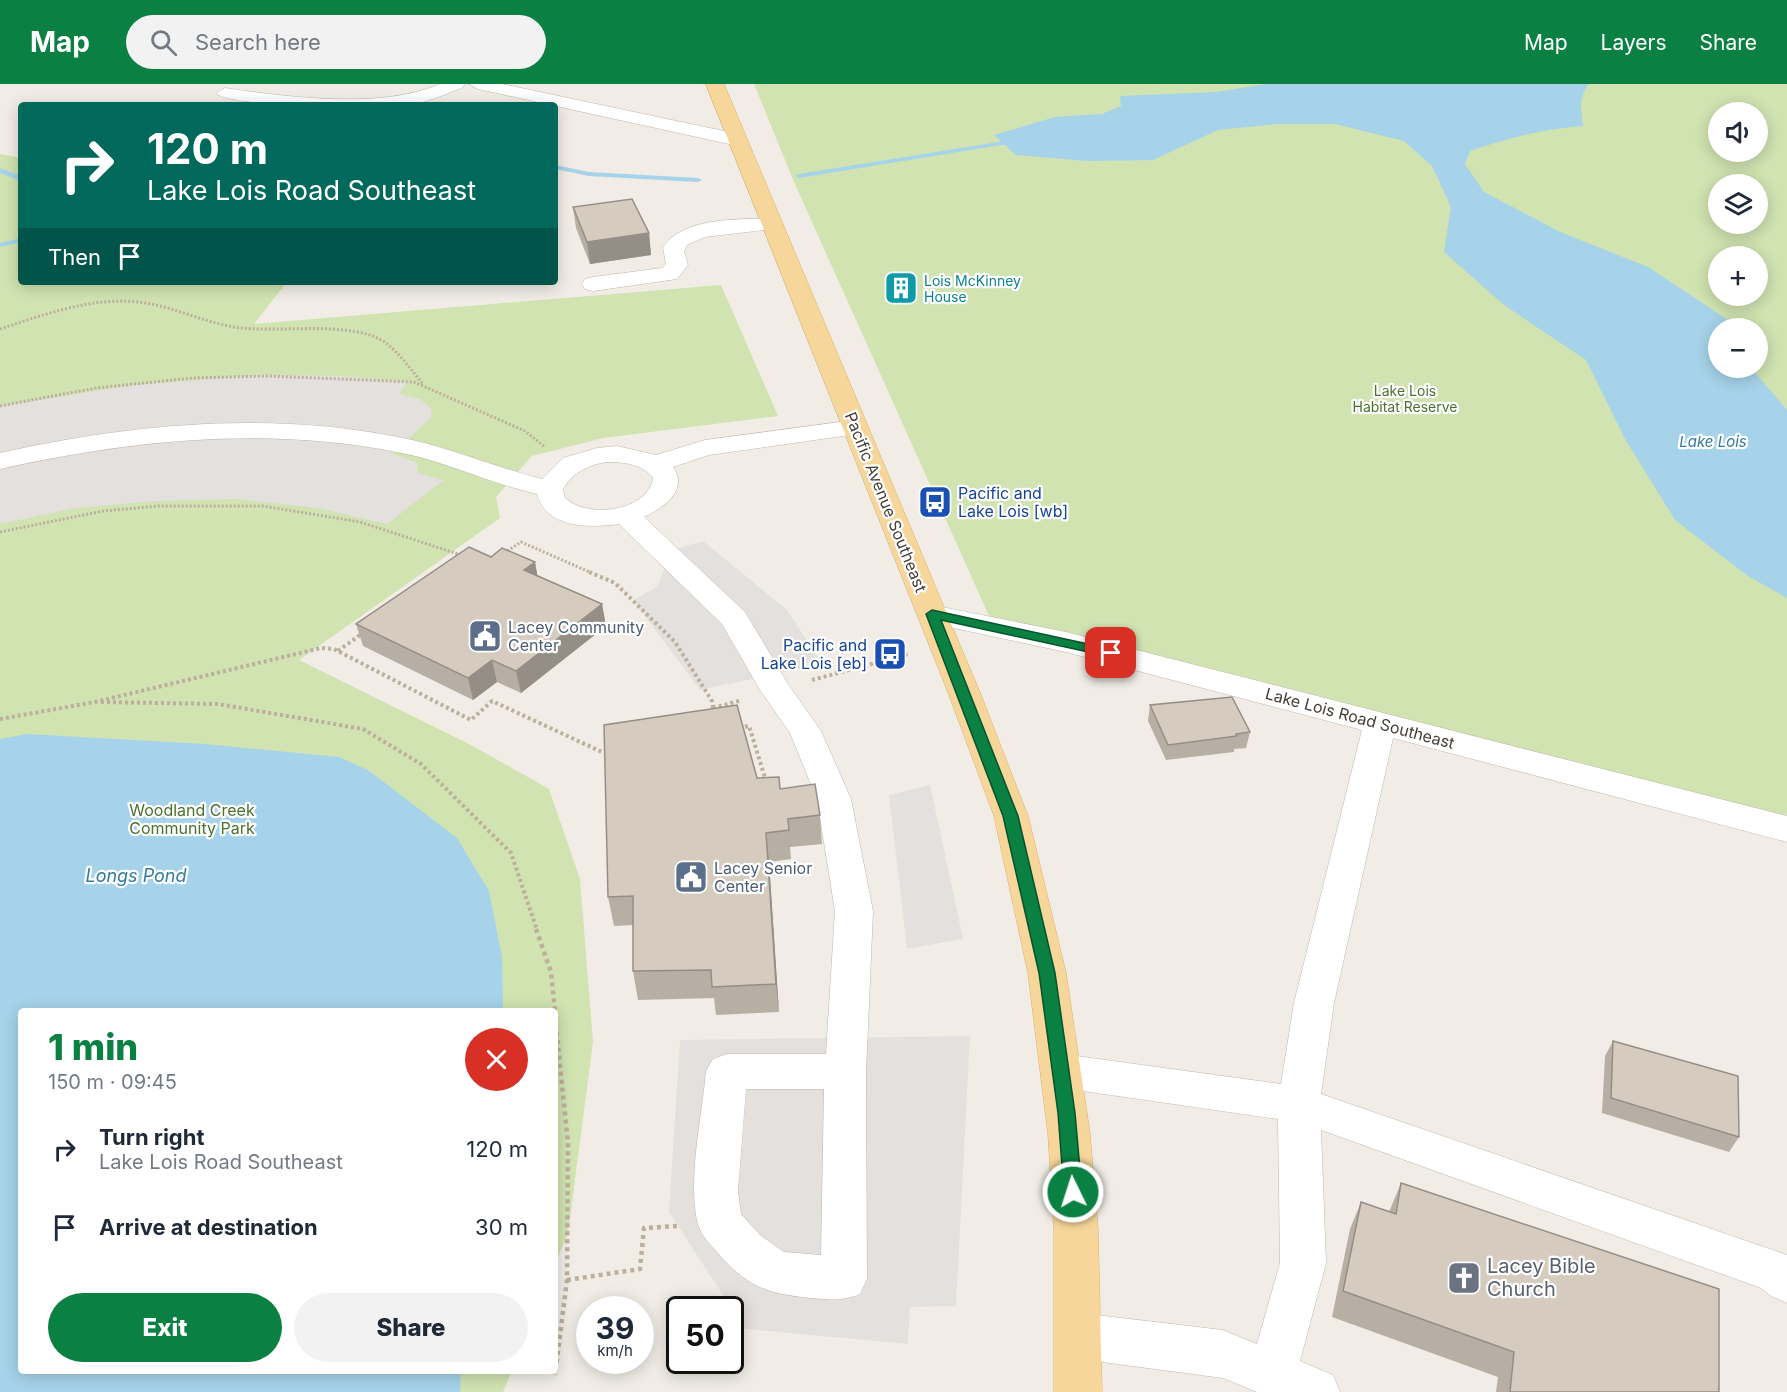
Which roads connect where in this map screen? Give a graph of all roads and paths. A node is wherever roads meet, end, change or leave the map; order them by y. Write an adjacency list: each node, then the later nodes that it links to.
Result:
1 (456, 84): 6 (street)
2 (478, 84): 7 (street)
3 (715, 84): 7 (main road, Pacific Avenue Southeast)
4 (225, 93): 5 (street)
5 (354, 102)
6 (386, 102)
7 (738, 140): 8 (main road, Pacific Avenue Southeast)
8 (773, 224): 9 (street); 13 (main road, Pacific Avenue Southeast)
9 (593, 284)
10 (0, 329): 11 (path)
11 (423, 384): 12 (path); 16 (path)
12 (0, 406)
13 (855, 428): 15 (street); 22 (main road, Pacific Avenue Southeast)
14 (0, 461): 17 (street)
15 (656, 464): 16 (street); 18 (street)
16 (568, 465): 17 (street)
17 (549, 489): 18 (street)
18 (626, 515): 26 (street)
19 (0, 532): 20 (path)
20 (470, 558)
21 (495, 559): 28 (path)
22 (932, 614): 24 (main road, Pacific Avenue Southeast); 31 (street, Lake Lois Road Southeast)
23 (366, 631): 25 (path)
24 (945, 645): 26 (path); 38 (main road, Pacific Avenue Southeast)
25 (338, 651): 27 (path); 33 (path)
26 (776, 690): 28 (path); 39 (street)
27 (94, 702): 30 (path); 36 (path)
28 (713, 708): 29 (path)
29 (714, 716)
30 (0, 719)
31 (1380, 723): 35 (street, Lake Lois Road Southeast); 40 (street)
32 (727, 730): 34 (path)
33 (614, 750)
34 (766, 782)
35 (1787, 829)
36 (555, 1008)
37 (558, 1045): 42 (path)
38 (1062, 1071): 40 (street); 44 (main road, Pacific Avenue Southeast)
39 (845, 1072): 39 (street)
40 (1299, 1104): 43 (street); 46 (street)
41 (678, 1226): 42 (path)
42 (567, 1280): 45 (path)
43 (1787, 1281)
44 (1079, 1336): 46 (street); 47 (main road, Pacific Avenue Southeast)
45 (558, 1351)
46 (1272, 1374): 48 (street)
47 (1078, 1392)
48 (1316, 1392)

